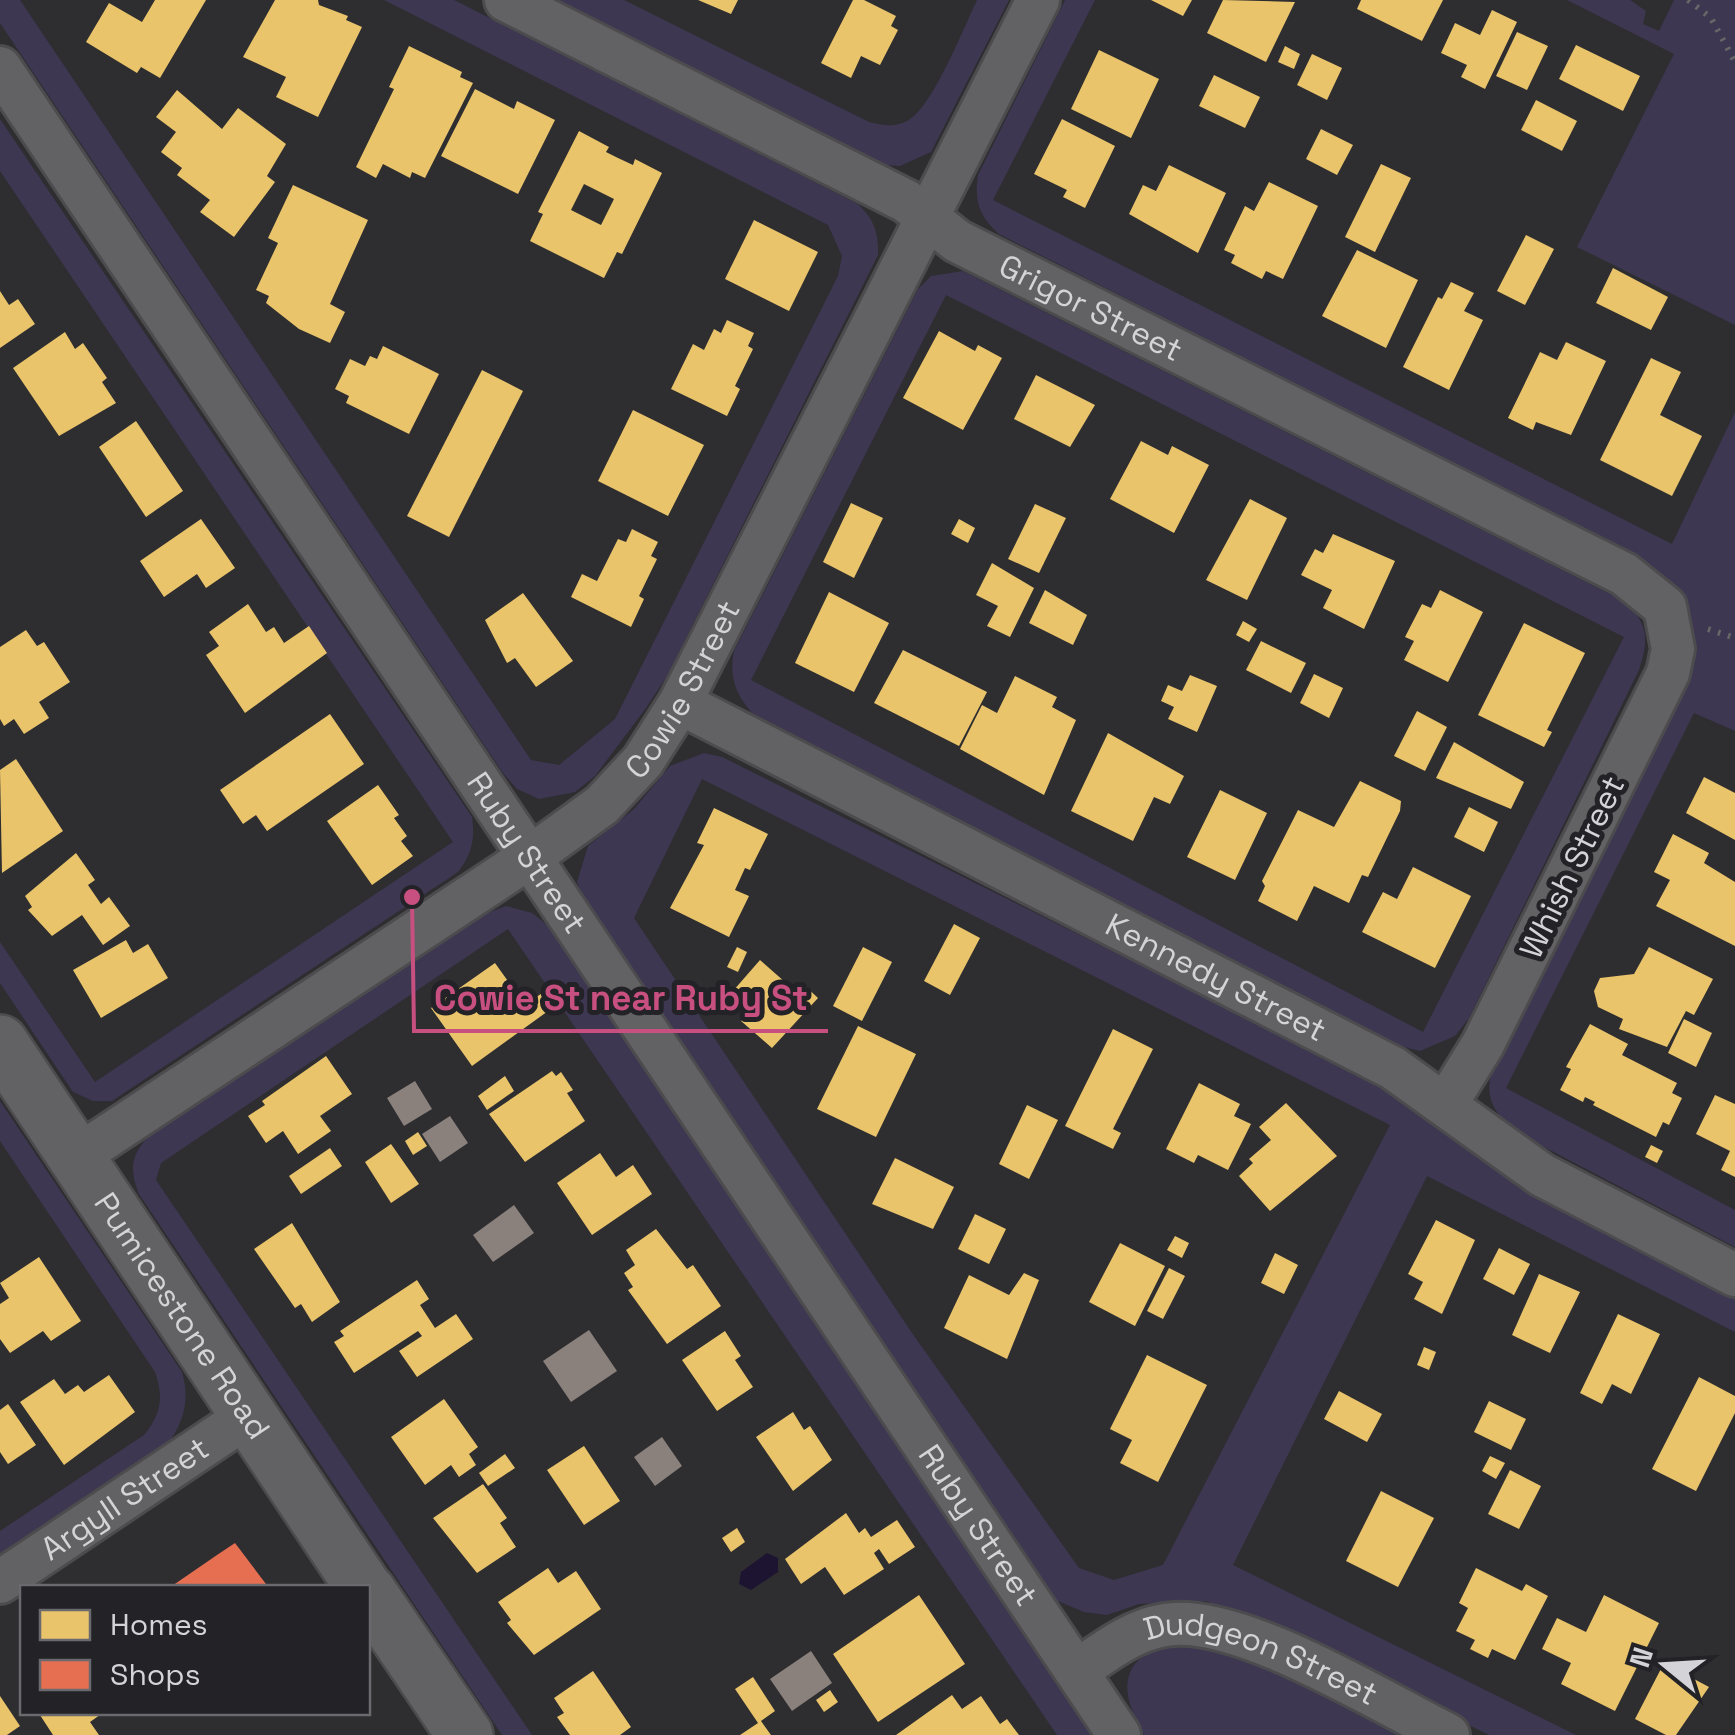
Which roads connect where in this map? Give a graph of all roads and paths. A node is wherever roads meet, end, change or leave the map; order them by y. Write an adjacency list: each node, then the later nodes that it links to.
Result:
1 (506, 0): 6 (street, Grigor Street)
2 (1038, 0): 6 (street, Cowie Street)
3 (1688, 0): 4 (path)
4 (1735, 62)
5 (0, 68): 9 (street, Ruby Street)
6 (928, 219): 7 (street, Grigor Street); 8 (street, Cowie Street)
7 (1672, 622): 11 (street, Whish Street)
8 (680, 704): 9 (street, Cowie Street); 11 (street, Kennedy Street)
9 (530, 856): 12 (street, Cowie Street); 18 (street, Ruby Street)
10 (0, 1043): 12 (main road, Pumicestone Road)
11 (1446, 1104): 13 (street, Kennedy Street)
12 (76, 1157): 14 (main road, Pumicestone Road)
13 (1735, 1275)
14 (248, 1416): 15 (street, Argyll Street); 16 (main road, Pumicestone Road)
15 (0, 1582)
16 (363, 1585)
17 (370, 1596): 19 (main road, Pumicestone Road)
18 (1077, 1671): 20 (street, Ruby Street); 21 (street, Dudgeon Street)
19 (465, 1735)
20 (1119, 1735)
21 (1448, 1735)

